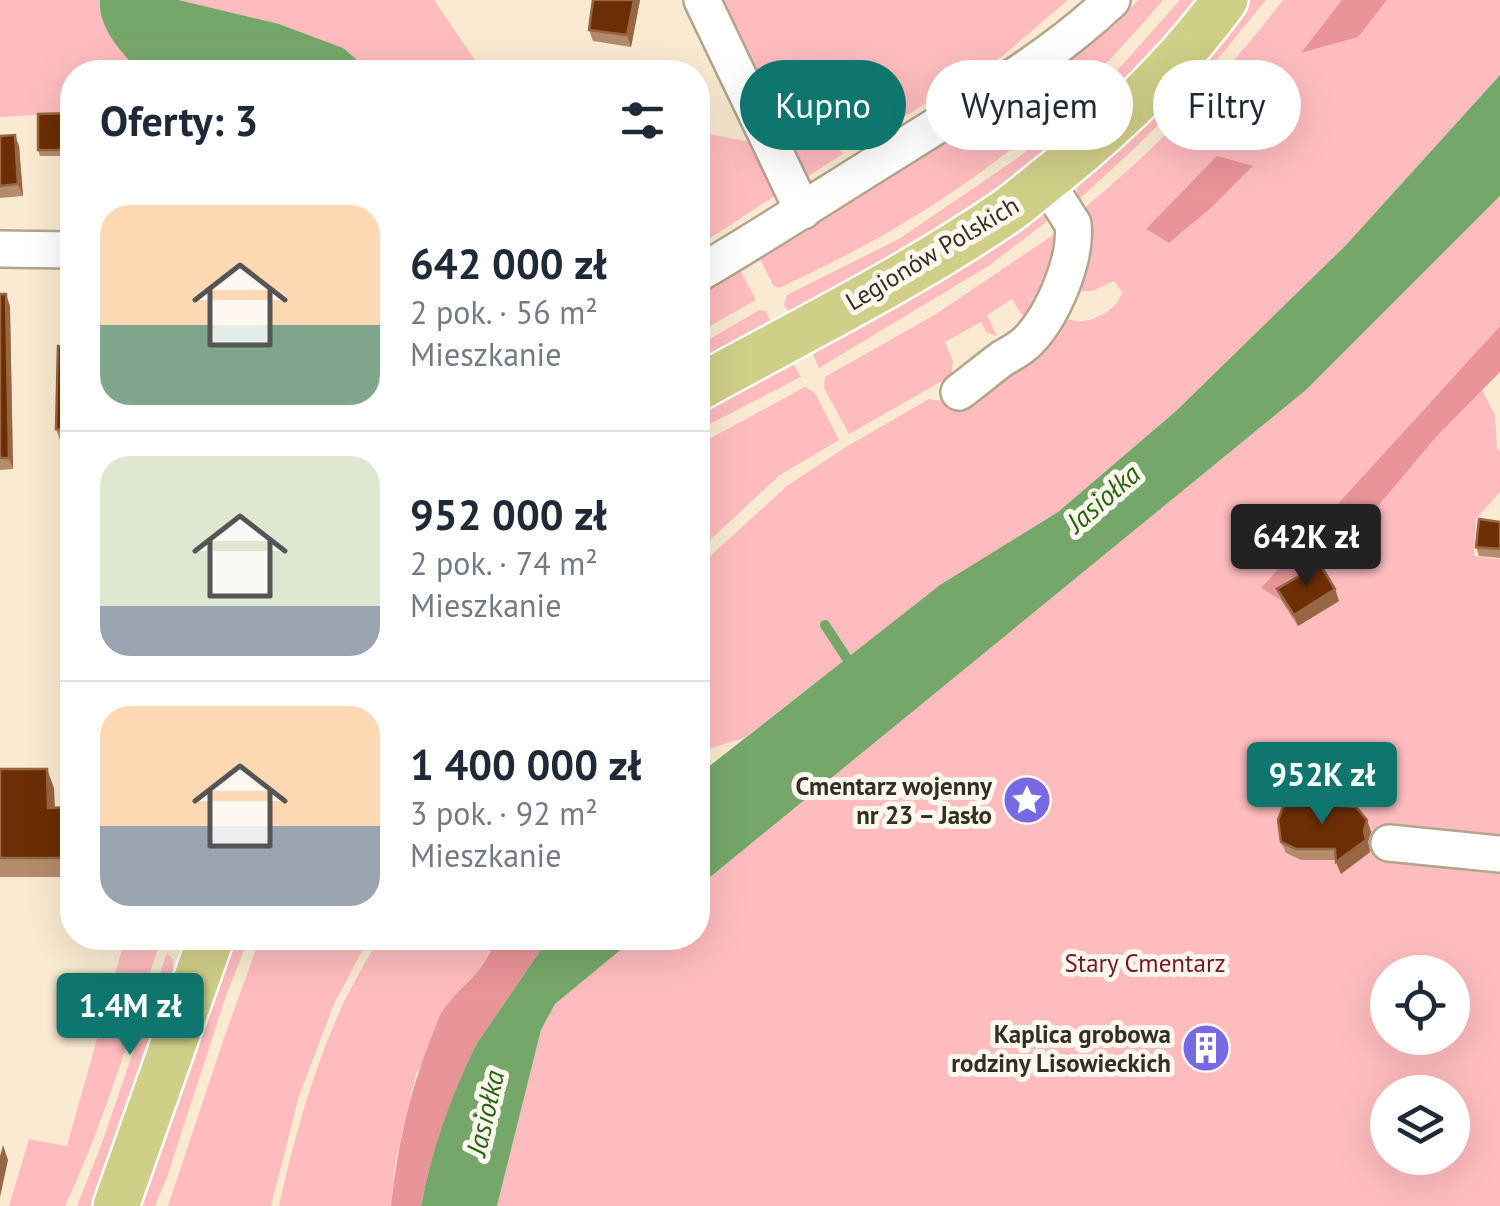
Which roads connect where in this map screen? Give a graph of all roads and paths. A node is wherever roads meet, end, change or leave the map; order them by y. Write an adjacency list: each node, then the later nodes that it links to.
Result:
1 (702, 0): 5 (street)
2 (1112, 0): 5 (street)
3 (1224, 0): 4 (main road, Legionów Polskich)
4 (1045, 180): 9 (main road, Legionów Polskich); 10 (street)
5 (804, 210): 8 (street)
6 (0, 249): 7 (street)
7 (60, 250)
8 (710, 267)
9 (710, 381)
10 (959, 392)
11 (1389, 843): 12 (street)
12 (1500, 854)
13 (207, 950): 14 (main road)
14 (116, 1206)

